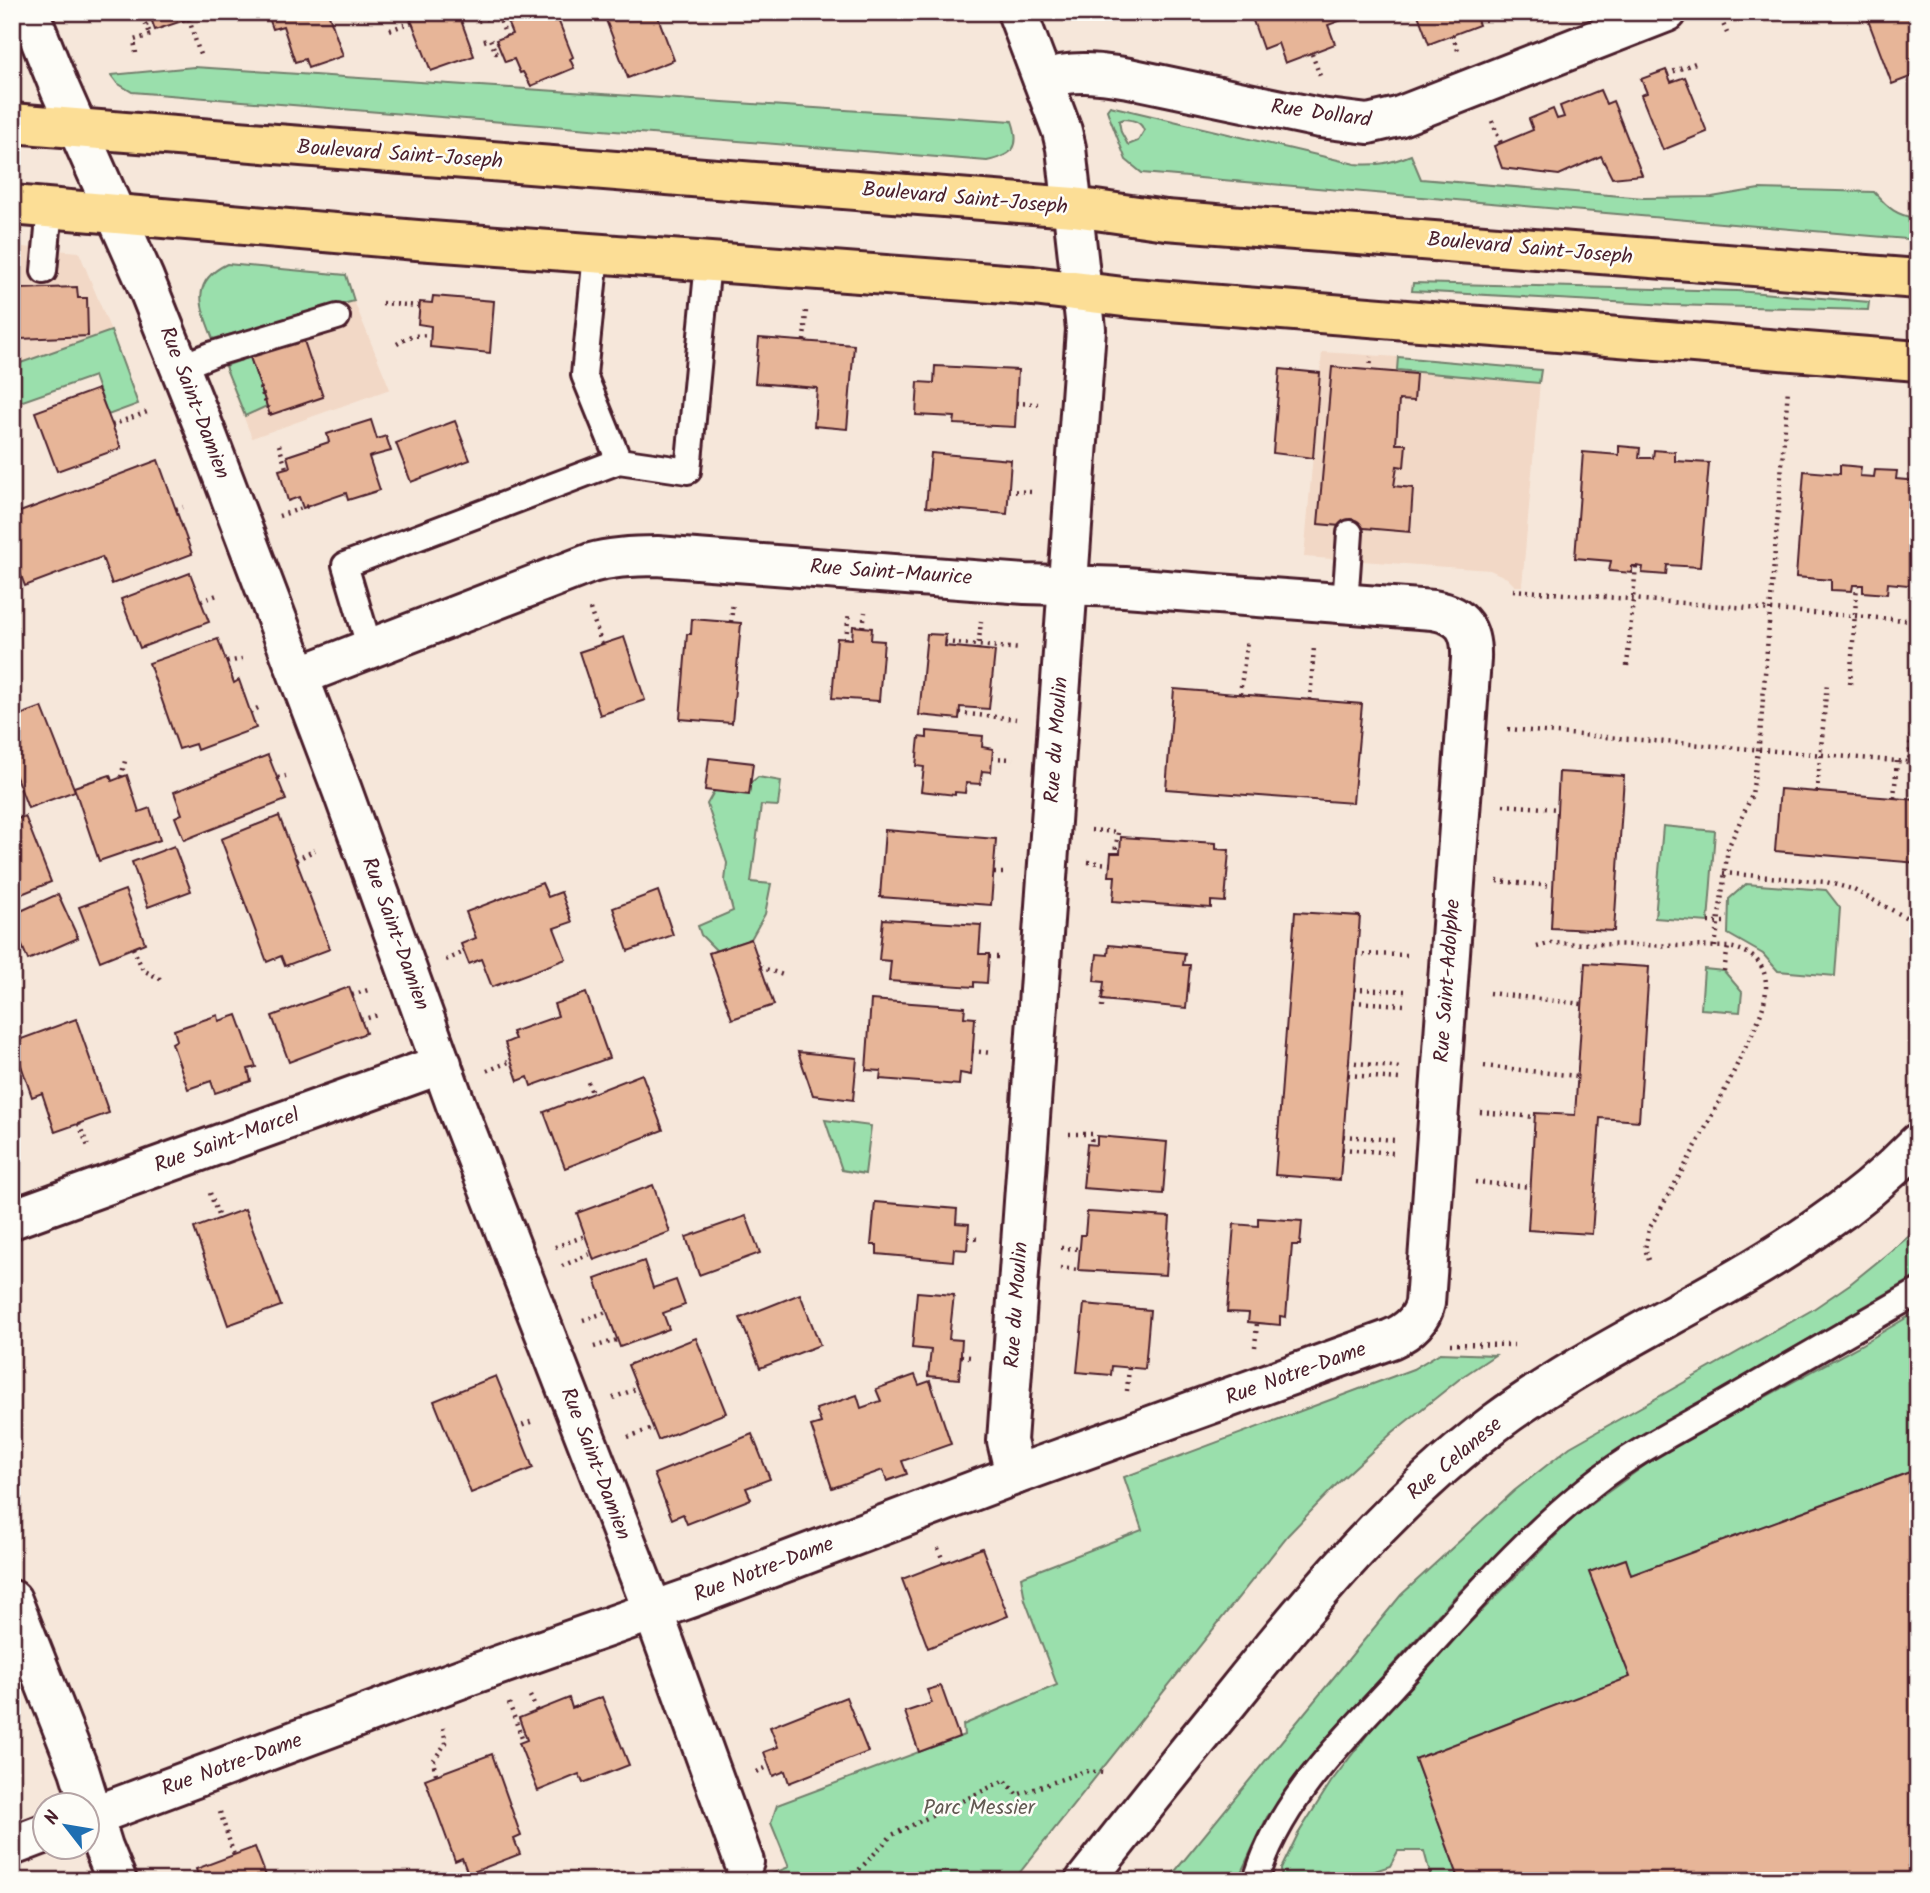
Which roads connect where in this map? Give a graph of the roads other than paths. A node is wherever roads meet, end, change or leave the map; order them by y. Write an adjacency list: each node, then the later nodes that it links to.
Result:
1 (29, 12): 6 (street, Rue Saint-Damien)
2 (1017, 12): 4 (street, Rue du Moulin)
3 (1667, 12): 4 (street, Rue Dollard)
4 (1043, 80): 8 (street, Rue du Moulin)
5 (12, 123): 6 (main road, Boulevard Saint-Joseph)
6 (78, 129): 8 (main road, Boulevard Saint-Joseph); 10 (street, Rue Saint-Damien)
7 (12, 205): 9 (main road)
8 (1074, 207): 14 (main road, Boulevard Saint-Joseph); 15 (street, Rue du Moulin)
9 (50, 208): 10 (main road); 13 (lane)
10 (117, 214): 11 (main road); 18 (street, Rue Saint-Damien)
11 (596, 254): 12 (main road); 19 (lane)
12 (708, 262): 15 (main road); 19 (lane)
13 (44, 271)
14 (1918, 279)
15 (1083, 292): 17 (main road); 21 (street, Rue du Moulin)
16 (337, 317): 18 (lane)
17 (1918, 361)
18 (180, 367): 25 (street, Rue Saint-Damien)
19 (619, 461): 23 (lane)
20 (1350, 533): 22 (lane)
21 (1069, 585): 22 (street, Rue Saint-Maurice); 23 (street, Rue Saint-Maurice); 31 (street, Rue du Moulin)
22 (1345, 604): 24 (street, Rue Saint-Maurice)
23 (370, 649): 25 (street, Rue Saint-Maurice)
24 (1471, 659): 30 (street, Rue Saint-Adolphe)
25 (299, 676): 26 (street, Rue Saint-Damien)
26 (442, 1064): 28 (street, Rue Saint-Marcel); 33 (street, Rue Saint-Damien)
27 (1918, 1143): 41 (street, Rue Celanese)
28 (12, 1219)
29 (1918, 1292): 42 (lane)
30 (1425, 1303): 31 (street, Rue Notre-Dame)
31 (1015, 1475): 33 (street, Rue Notre-Dame)
32 (12, 1601): 34 (street)
33 (653, 1611): 35 (street, Rue Notre-Dame); 39 (street, Rue Saint-Damien)
34 (84, 1792)
35 (102, 1813)
36 (32, 1838): 38 (street)
37 (102, 1845): 40 (street)
38 (12, 1846)
39 (744, 1862)
40 (117, 1881)
41 (1084, 1881)
42 (1256, 1881)

